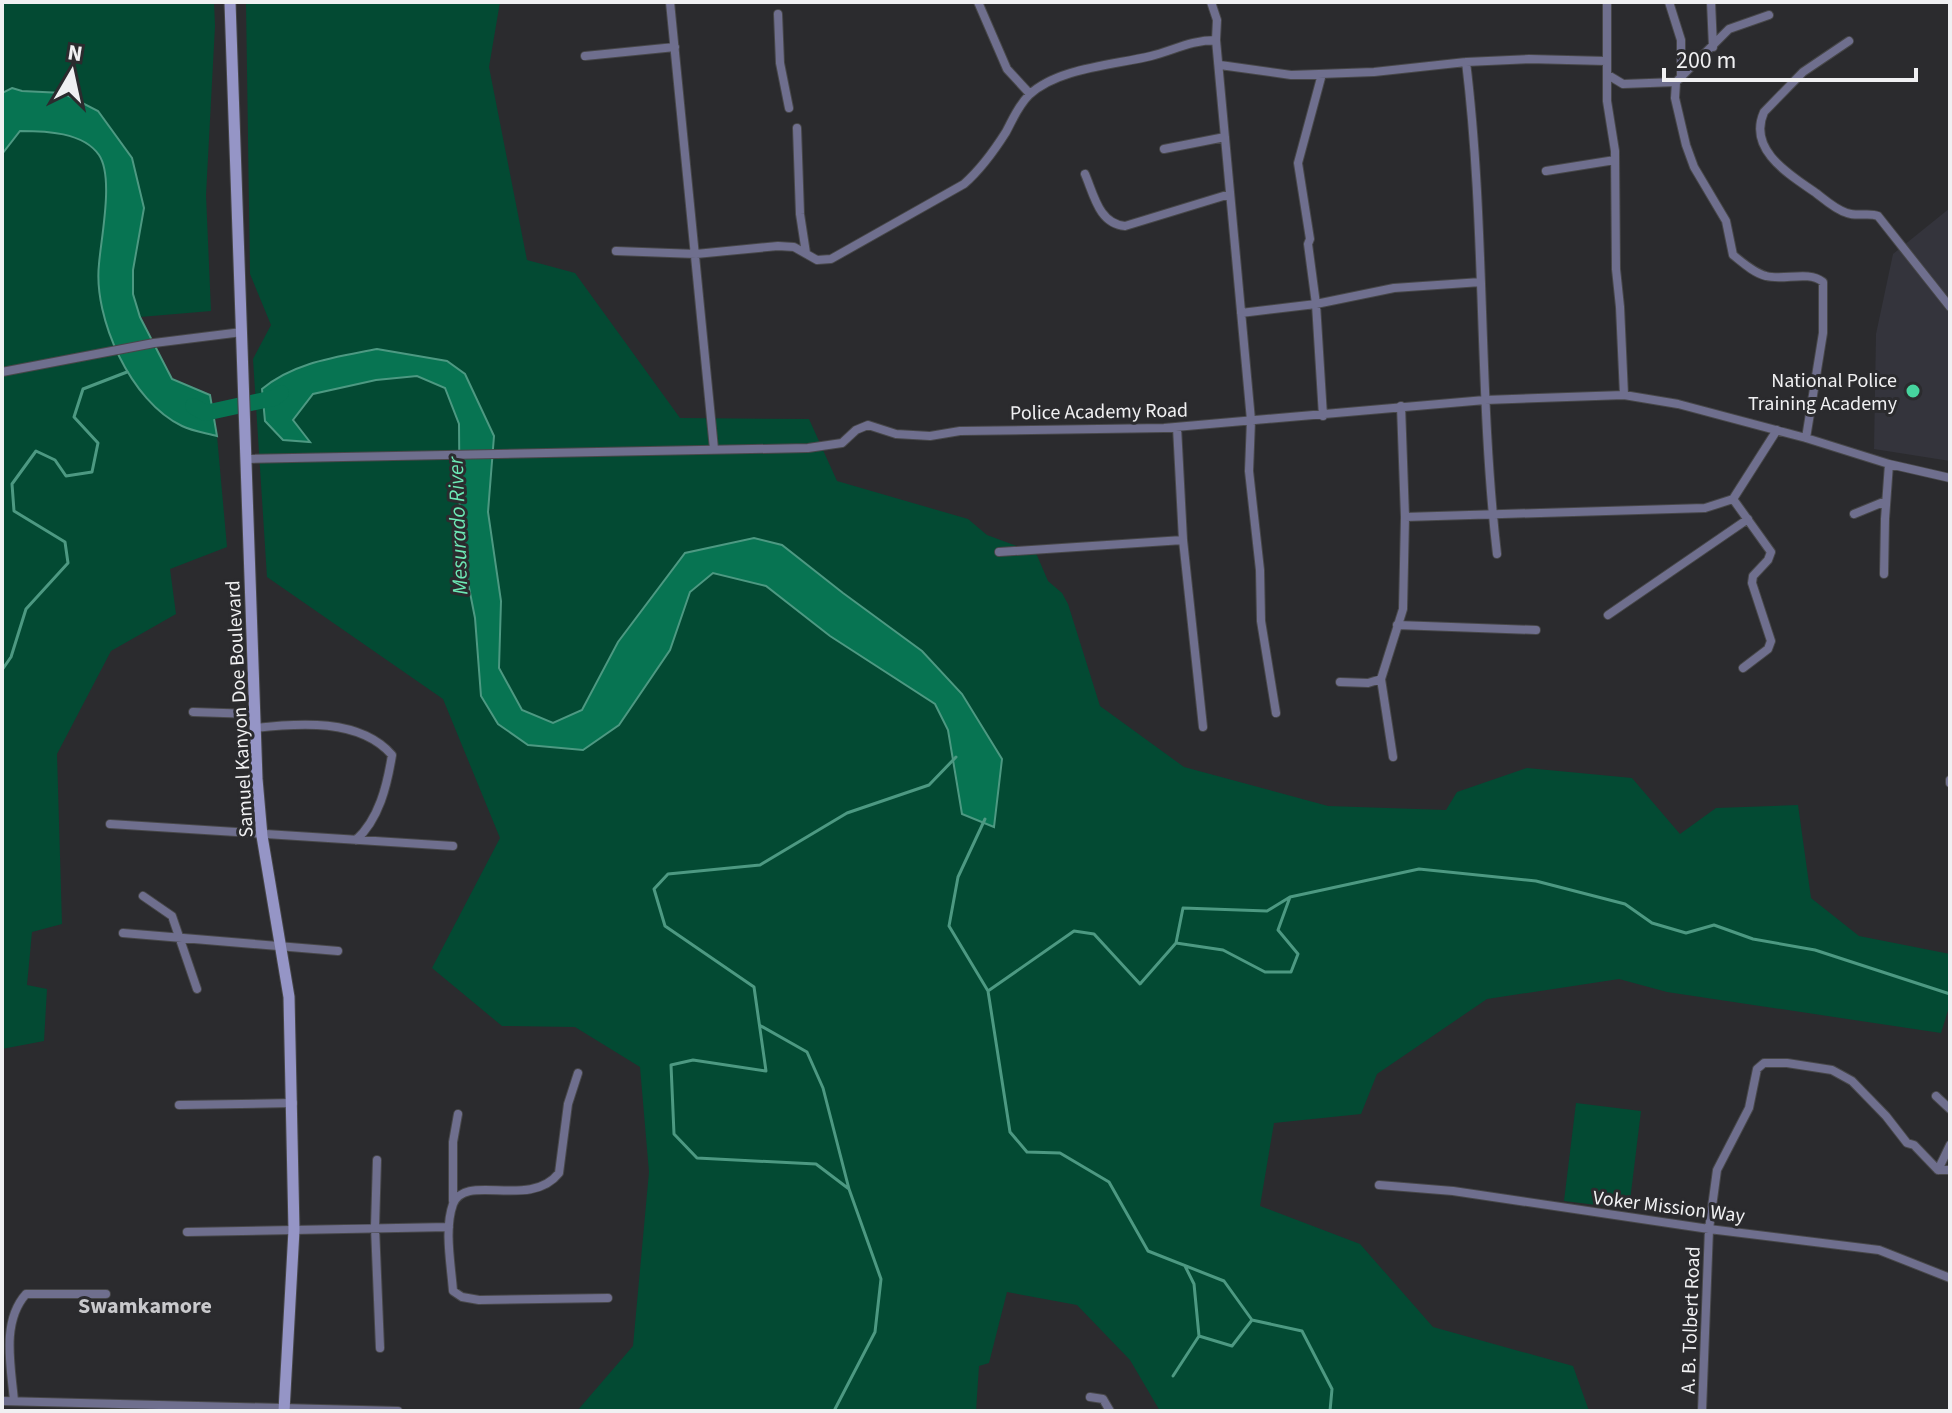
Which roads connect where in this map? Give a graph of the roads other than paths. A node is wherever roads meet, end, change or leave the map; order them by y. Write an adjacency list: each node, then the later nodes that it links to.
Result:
1 (230, 2): 37 (street, Samuel Kanyon Doe Boulevard)
2 (670, 2): 12 (street)
3 (978, 2): 21 (street)
4 (1211, 2): 10 (street)
5 (1607, 2): 15 (street)
6 (1669, 2): 20 (street)
7 (1711, 2): 13 (street)
8 (778, 14): 22 (street)
9 (1769, 15): 13 (street)
10 (1216, 40): 17 (street); 21 (street)
11 (1849, 41): 35 (street)
12 (675, 47): 14 (street); 32 (street)
13 (1713, 48): 20 (street)
14 (585, 56)
15 (1606, 61): 16 (street); 19 (street)
16 (1466, 62): 18 (street); 33 (street)
17 (1220, 65): 18 (street); 24 (street)
18 (1322, 74): 34 (street)
19 (1608, 75): 20 (street); 26 (street)
20 (1679, 79): 46 (street)
21 (1030, 94): 31 (street)
22 (789, 108)
23 (797, 128): 31 (street)
24 (1225, 137): 25 (street); 29 (street)
25 (1164, 149)
26 (1615, 160): 27 (street); 39 (street)
27 (1546, 171)
28 (1085, 174): 29 (street)
29 (1230, 194): 36 (street)
30 (616, 251): 32 (street)
31 (806, 253): 32 (street)
32 (696, 254): 47 (street)
33 (1481, 282): 34 (street); 40 (street)
34 (1316, 304): 36 (street); 42 (street)
35 (1950, 307)
36 (1241, 313): 43 (street)
37 (242, 332): 38 (street); 48 (street, Samuel Kanyon Doe Boulevard)
38 (2, 372)
39 (1624, 395): 40 (street, Police Academy Road); 45 (street, Police Academy Road)
40 (1485, 400): 41 (street, Police Academy Road); 54 (street)
41 (1401, 406): 42 (street, Police Academy Road); 55 (street)
42 (1323, 416): 43 (street, Police Academy Road)
43 (1251, 420): 44 (street, Police Academy Road); 68 (street)
44 (1177, 427): 47 (street, Police Academy Road); 57 (street)
45 (1777, 430): 46 (street, Police Academy Road); 51 (street)
46 (1806, 438): 49 (street, Police Academy Road)
47 (714, 449): 48 (street, Police Academy Road)
48 (245, 459): 69 (street, Samuel Kanyon Doe Boulevard)
49 (1889, 464): 50 (street, Police Academy Road); 52 (street)
50 (1950, 478)
51 (1733, 499): 54 (street); 56 (street)
52 (1886, 501): 53 (street); 60 (street)
53 (1854, 514)
54 (1492, 515): 55 (street); 59 (street)
55 (1405, 517): 62 (street)
56 (1748, 519): 61 (street); 64 (street)
57 (1183, 540): 58 (street); 70 (street)
58 (999, 552)
59 (1497, 554)
60 (1884, 574)
61 (1608, 615)
62 (1397, 625): 63 (street); 65 (street)
63 (1536, 630)
64 (1743, 668)
65 (1381, 679): 66 (street); 72 (street)
66 (1340, 682)
67 (193, 712): 69 (street)
68 (1276, 713)
69 (254, 714): 71 (street, Samuel Kanyon Doe Boulevard)
70 (1203, 727)
71 (255, 728): 74 (street, Samuel Kanyon Doe Boulevard); 75 (street)
72 (1393, 757)
73 (110, 824): 74 (street)
74 (262, 836): 75 (street); 80 (street, Samuel Kanyon Doe Boulevard)
75 (356, 840): 76 (street)
76 (453, 846)
77 (143, 896): 79 (street)
78 (123, 933): 79 (street)
79 (178, 937): 80 (street); 82 (street)
80 (283, 948): 81 (street); 85 (street, Samuel Kanyon Doe Boulevard)
81 (338, 951)
82 (197, 989)
83 (578, 1073): 94 (street)
84 (1936, 1096): 87 (street)
85 (293, 1103): 86 (street); 98 (street, Samuel Kanyon Doe Boulevard)
86 (179, 1105)
87 (1950, 1109)
88 (458, 1114): 94 (street)
89 (1950, 1145): 91 (street)
90 (377, 1160): 95 (street)
91 (1938, 1170): 92 (street); 97 (street, A. B. Tolbert Road)
92 (1950, 1170)
93 (1379, 1185): 97 (street, Voker Mission Way)
94 (453, 1201): 96 (street)
95 (375, 1227): 96 (street); 98 (street); 103 (street)
96 (449, 1227): 102 (street)
97 (1709, 1229): 100 (street, Voker Mission Way); 110 (street, A. B. Tolbert Road)
98 (294, 1230): 99 (street); 107 (street, Samuel Kanyon Doe Boulevard)
99 (187, 1232)
100 (1950, 1278)
101 (106, 1294): 106 (street)
102 (608, 1298)
103 (380, 1348)
104 (1090, 1397): 109 (street)
105 (2, 1401): 106 (street)
106 (14, 1401): 107 (street)
107 (284, 1409): 108 (street)
108 (398, 1411)
109 (1110, 1411)
110 (1702, 1411)

